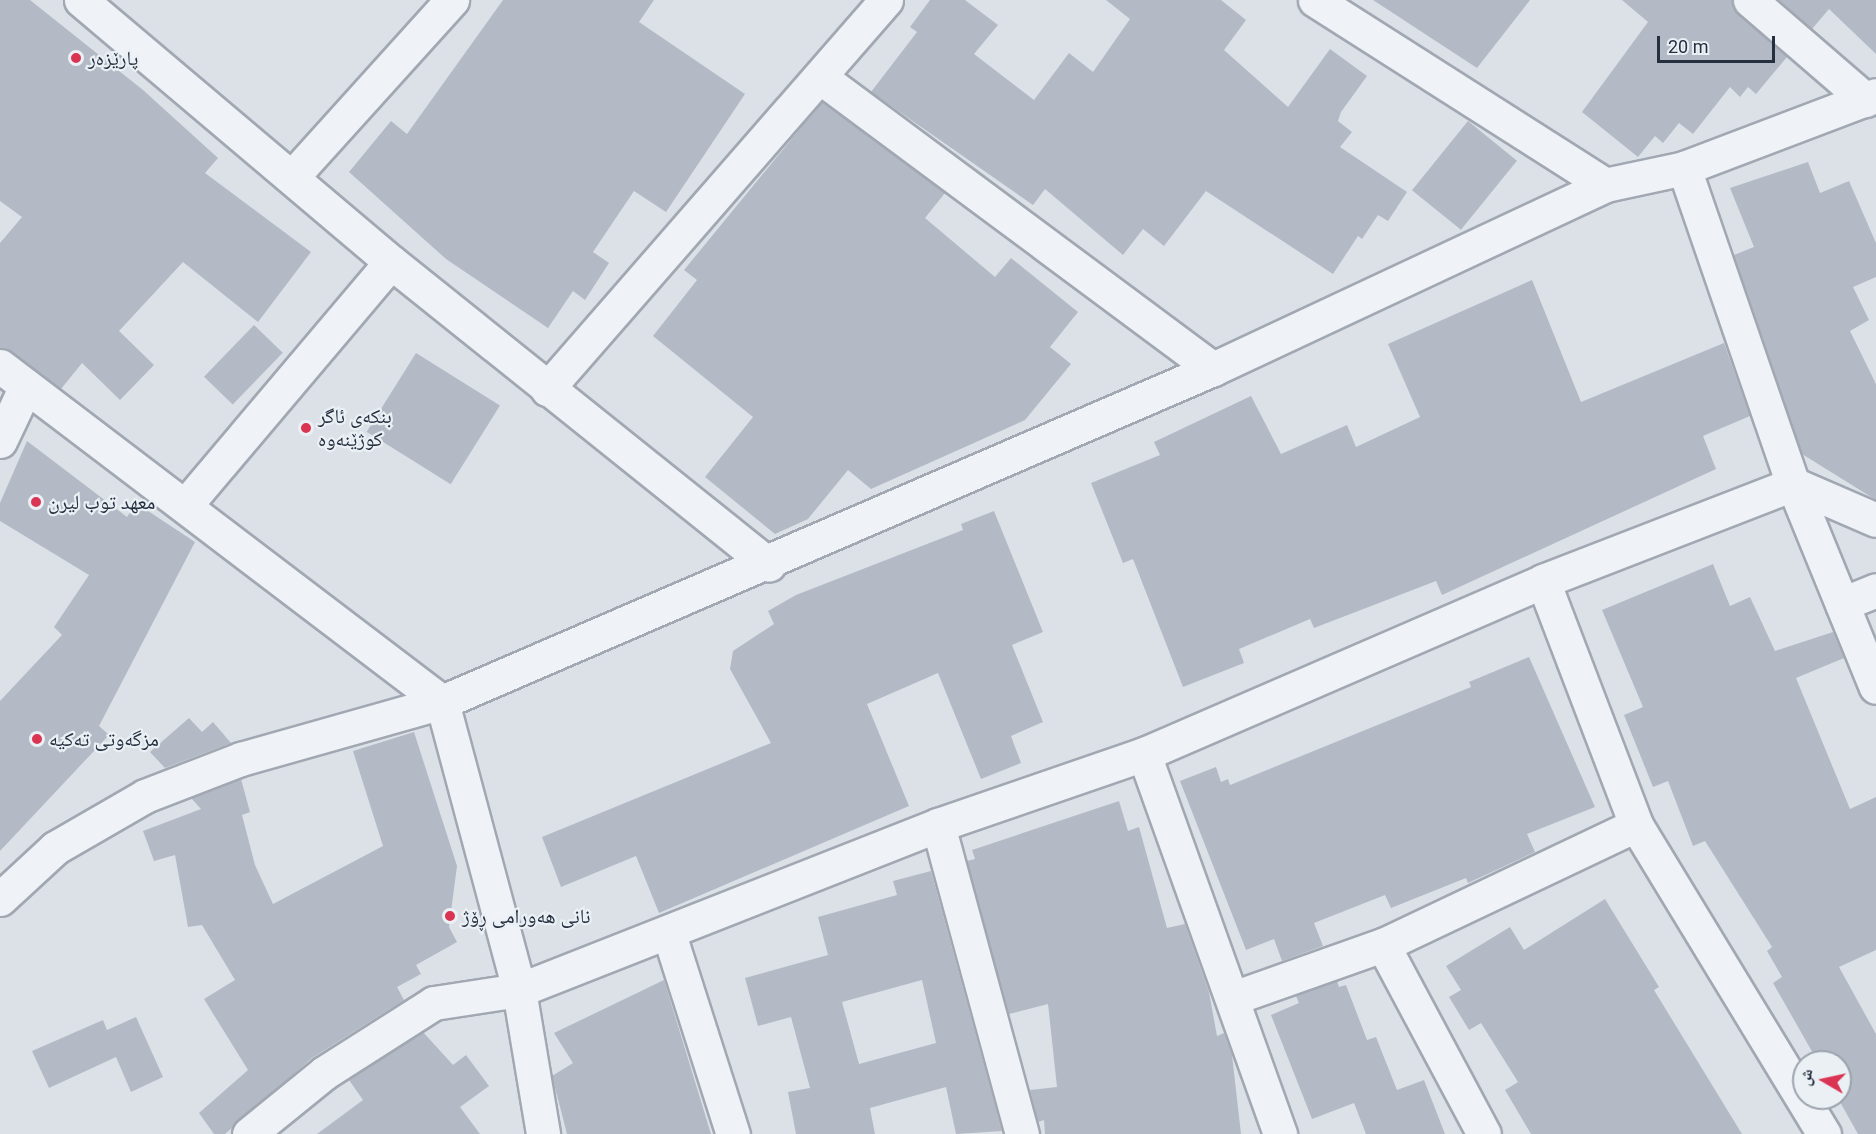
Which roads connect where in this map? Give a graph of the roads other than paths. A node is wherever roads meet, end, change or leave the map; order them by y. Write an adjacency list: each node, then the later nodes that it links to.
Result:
1 (81, 0): 9 (street)
2 (452, 0): 9 (street)
3 (886, 0): 6 (street)
4 (1315, 0): 10 (street)
5 (1750, 0): 7 (street)
6 (820, 77): 13 (street); 15 (street)
7 (1871, 97): 8 (street)
8 (1684, 168): 10 (street); 17 (street)
9 (292, 177): 11 (street)
10 (1605, 185): 13 (street)
11 (391, 262): 15 (street); 18 (street)
12 (0, 366): 14 (street)
13 (1213, 369): 20 (street)
14 (26, 386): 16 (street); 18 (street)
15 (547, 389): 20 (street)
16 (0, 441)
17 (1793, 484): 19 (street); 21 (street); 23 (street)
18 (186, 505): 25 (street)
19 (1876, 520)
20 (769, 565): 25 (street)
21 (1543, 581): 26 (street); 28 (street)
22 (1876, 590): 23 (street)
23 (1842, 604): 24 (street)
24 (1876, 687)
25 (442, 702): 29 (street); 32 (street)
26 (1144, 754): 27 (street); 33 (street)
27 (938, 825): 30 (street); 37 (street)
28 (1636, 825): 31 (street); 40 (street)
29 (0, 899)
30 (669, 934): 32 (street); 36 (street)
31 (1383, 945): 33 (street); 39 (street)
32 (519, 990): 34 (street); 35 (street)
33 (1233, 998): 38 (street)
34 (249, 1134)
35 (543, 1134)
36 (733, 1134)
37 (1022, 1134)
38 (1280, 1134)
39 (1484, 1134)
40 (1824, 1134)

